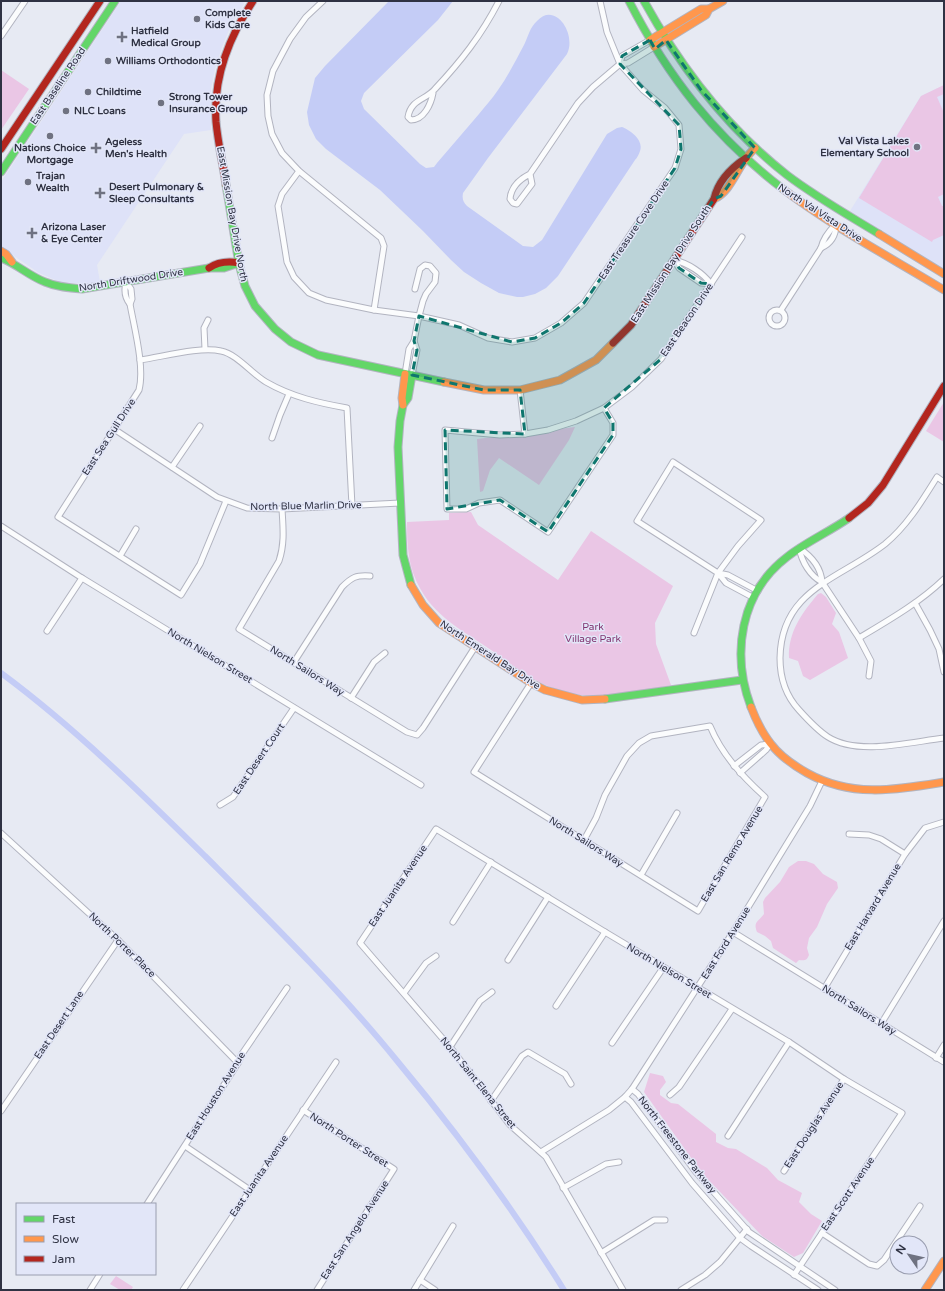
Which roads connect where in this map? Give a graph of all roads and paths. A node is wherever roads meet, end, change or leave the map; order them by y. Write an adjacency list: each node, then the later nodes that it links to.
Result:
1 (25, 1): 13 (street)
2 (100, 1): 20 (street, East Baseline Road)
3 (115, 1): 23 (street, East Baseline Road)
4 (253, 1): 31 (street, East Mission Bay Drive North)
5 (323, 1): 22 (street)
6 (499, 1): 18 (street)
7 (600, 1): 17 (street, East Treasure Cove Drive)
8 (629, 1): 14 (street, North Val Vista Drive)
9 (644, 1): 12 (street, North Val Vista Drive)
10 (723, 1): 11 (street)
11 (710, 9): 12 (street); 15 (street)
12 (662, 33): 14 (street); 15 (street, North Val Vista Drive)
13 (1, 36)
14 (650, 40): 16 (street, North Val Vista Drive); 17 (street)
15 (666, 40): 16 (street); 19 (street, North Val Vista Drive)
16 (654, 47): 17 (street); 21 (street, North Val Vista Drive)
17 (620, 64): 24 (street); 39 (street, East Treasure Cove Drive)
18 (433, 92): 18 (street)
19 (755, 148): 21 (street, East Mission Bay Drive South); 32 (street, North Val Vista Drive)
20 (1, 149)
21 (746, 158): 25 (street, North Val Vista Drive); 29 (street, East Mission Bay Drive South)
22 (299, 171): 37 (street); 37 (street, East Treasure Cove Drive)
23 (1, 172)
24 (530, 174): 24 (street)
25 (836, 224): 36 (street, North Val Vista Drive); 38 (street)
26 (742, 237): 34 (street, East Beacon Drive)
27 (1, 251): 30 (street, North Driftwood Drive)
28 (1, 258): 30 (street, North Driftwood Drive)
29 (674, 260): 34 (street); 45 (street, East Mission Bay Drive South)
30 (12, 262): 33 (street, North Driftwood Drive)
31 (239, 262): 33 (street, North Driftwood Drive); 43 (street, East Mission Bay Drive North)
32 (944, 274)
33 (126, 282): 42 (street, East Sea Gull Drive)
34 (711, 284): 47 (street, East Beacon Drive)
35 (415, 289): 39 (street, North Emerald Bay Drive)
36 (944, 290)
37 (374, 310): 39 (street, East Treasure Cove Drive)
38 (781, 310)
39 (419, 316): 43 (street, North Emerald Bay Drive)
40 (208, 320): 41 (street)
41 (205, 349): 42 (street); 46 (street)
42 (140, 360): 49 (street, East Sea Gull Drive)
43 (409, 375): 45 (street, East Mission Bay Drive South); 55 (street, North Emerald Bay Drive)
44 (944, 386): 60 (street)
45 (520, 390): 50 (street)
46 (289, 394): 51 (street); 56 (street)
47 (604, 408): 50 (street, East Beacon Drive); 50 (street, East Beacon Drive)
48 (200, 426): 52 (street)
49 (114, 429): 52 (street, North Blue Marlin Drive); 61 (street, East Sea Gull Drive)
50 (524, 434)
51 (272, 438)
52 (172, 467): 54 (street, North Blue Marlin Drive)
53 (944, 482): 66 (street)
54 (226, 501): 57 (street, North Blue Marlin Drive); 61 (street)
55 (400, 503): 56 (street, North Blue Marlin Drive); 73 (street, North Emerald Bay Drive)
56 (352, 506): 57 (street, North Blue Marlin Drive)
57 (282, 509): 76 (street, North Sailors Way)
58 (1, 526): 64 (street, North Nielson Street)
59 (136, 529): 61 (street)
60 (799, 548): 66 (street); 66 (street); 67 (street)
61 (120, 556)
62 (718, 573): 62 (street); 67 (street); 68 (street); 71 (street)
63 (370, 576): 76 (street)
64 (82, 578): 70 (street); 82 (street, North Nielson Street)
65 (944, 579): 69 (street)
66 (822, 582): 72 (street); 83 (street)
67 (758, 591): 68 (street)
68 (754, 598): 79 (street)
69 (915, 603): 72 (street); 74 (street)
70 (47, 631)
71 (694, 633)
72 (859, 638): 78 (street)
73 (475, 648): 80 (street, North Emerald Bay Drive); 81 (street, North Sailors Way)
74 (941, 649): 77 (street)
75 (385, 652): 81 (street)
76 (294, 662): 81 (street, North Sailors Way)
77 (944, 672)
78 (870, 676)
79 (742, 680): 80 (street, North Emerald Bay Drive); 84 (street)
80 (531, 683): 96 (street, North Sailors Way)
81 (351, 698)
82 (294, 708): 89 (street, North Nielson Street); 90 (street, East Desert Court)
83 (944, 738)
84 (770, 744): 85 (street); 86 (street); 87 (street)
85 (734, 766): 86 (street); 96 (street)
86 (740, 773): 101 (street, East San Remo Avenue)
87 (822, 781): 88 (street); 105 (street, East Ford Avenue)
88 (944, 782)
89 (421, 785)
90 (220, 805)
91 (677, 813): 99 (street)
92 (944, 822): 97 (street, East Harvard Avenue)
93 (436, 829): 98 (street, North Nielson Street); 107 (street, East Juanita Avenue)
94 (1, 833): 106 (street, North Porter Place)
95 (849, 834): 97 (street)
96 (584, 840): 99 (street, North Sailors Way)
97 (904, 854): 113 (street, East Harvard Avenue)
98 (491, 862): 100 (street, North Nielson Street); 103 (street)
99 (641, 875): 101 (street, North Sailors Way)
100 (548, 897): 104 (street, North Nielson Street); 109 (street)
101 (698, 911)
102 (944, 921): 118 (street)
103 (453, 922)
104 (605, 932): 110 (street, North Nielson Street); 116 (street)
105 (733, 932): 112 (street, East Ford Avenue); 113 (street, North Sailors Way)
106 (118, 940): 126 (street, North Porter Place); 134 (street, East Desert Lane)
107 (360, 943): 115 (street, North Saint Elena Street)
108 (436, 956): 115 (street)
109 (508, 960)
110 (663, 968): 112 (street, North Nielson Street); 120 (street)
111 (287, 988): 126 (street, East Houston Avenue)
112 (698, 988): 117 (street, North Nielson Street); 129 (street, East Ford Avenue)
113 (824, 989): 118 (street, North Sailors Way)
114 (492, 992): 122 (street)
115 (404, 993): 122 (street, North Saint Elena Street)
116 (556, 1006)
117 (732, 1009): 119 (street, North Nielson Street); 130 (street)
118 (881, 1024): 123 (street, North Sailors Way)
119 (789, 1042): 127 (street, North Nielson Street); 136 (street)
120 (612, 1043)
121 (944, 1045): 123 (street)
122 (450, 1047): 132 (street, North Saint Elena Street)
123 (936, 1058): 125 (street, North Sailors Way)
124 (336, 1062): 133 (street, East Juanita Avenue)
125 (944, 1062)
126 (238, 1063): 137 (street, East Houston Avenue)
127 (844, 1079): 135 (street, North Nielson Street); 141 (street, East Douglas Avenue)
128 (571, 1084): 132 (street)
129 (632, 1089): 131 (street, East Ford Avenue); 148 (street, North Freestone Parkway)
130 (670, 1095)
131 (625, 1097): 138 (street, East Ford Avenue); 150 (street, North Freestone Parkway)
132 (491, 1101): 138 (street, North Saint Elena Street)
133 (303, 1110): 140 (street, North Porter Street); 143 (street, East Juanita Avenue)
134 (1, 1111)
135 (902, 1113): 149 (street, East Scott Avenue)
136 (728, 1136)
137 (185, 1146): 143 (street); 144 (street, East Houston Avenue)
138 (542, 1152): 142 (street, North Saint Elena Street)
139 (619, 1162): 142 (street)
140 (394, 1169): 161 (street, East San Angelo Avenue)
141 (784, 1171)
142 (563, 1188): 151 (street, North Saint Elena Street)
143 (250, 1190): 160 (street, East Juanita Avenue)
144 (148, 1203)
145 (920, 1206): 149 (street)
146 (665, 1220): 151 (street)
147 (453, 1226): 156 (street)
148 (747, 1230): 150 (street); 153 (street, North Freestone Parkway)
149 (822, 1233): 153 (street, East Scott Avenue)
150 (740, 1238): 155 (street, North Freestone Parkway); 165 (street)
151 (601, 1252): 164 (street, North Saint Elena Street)
152 (944, 1261): 167 (street)
153 (800, 1267): 155 (street, East Scott Avenue); 157 (street, North Freestone Parkway)
154 (99, 1275): 159 (street)
155 (794, 1275): 166 (street, North Freestone Parkway)
156 (420, 1280): 162 (street); 163 (street)
157 (825, 1284): 158 (street, North Freestone Parkway); 166 (street)
158 (833, 1289)
159 (90, 1290)
160 (183, 1290)
161 (317, 1290)
162 (414, 1290)
163 (435, 1290)
164 (623, 1290)
165 (681, 1290)
166 (819, 1290)
167 (925, 1290)

